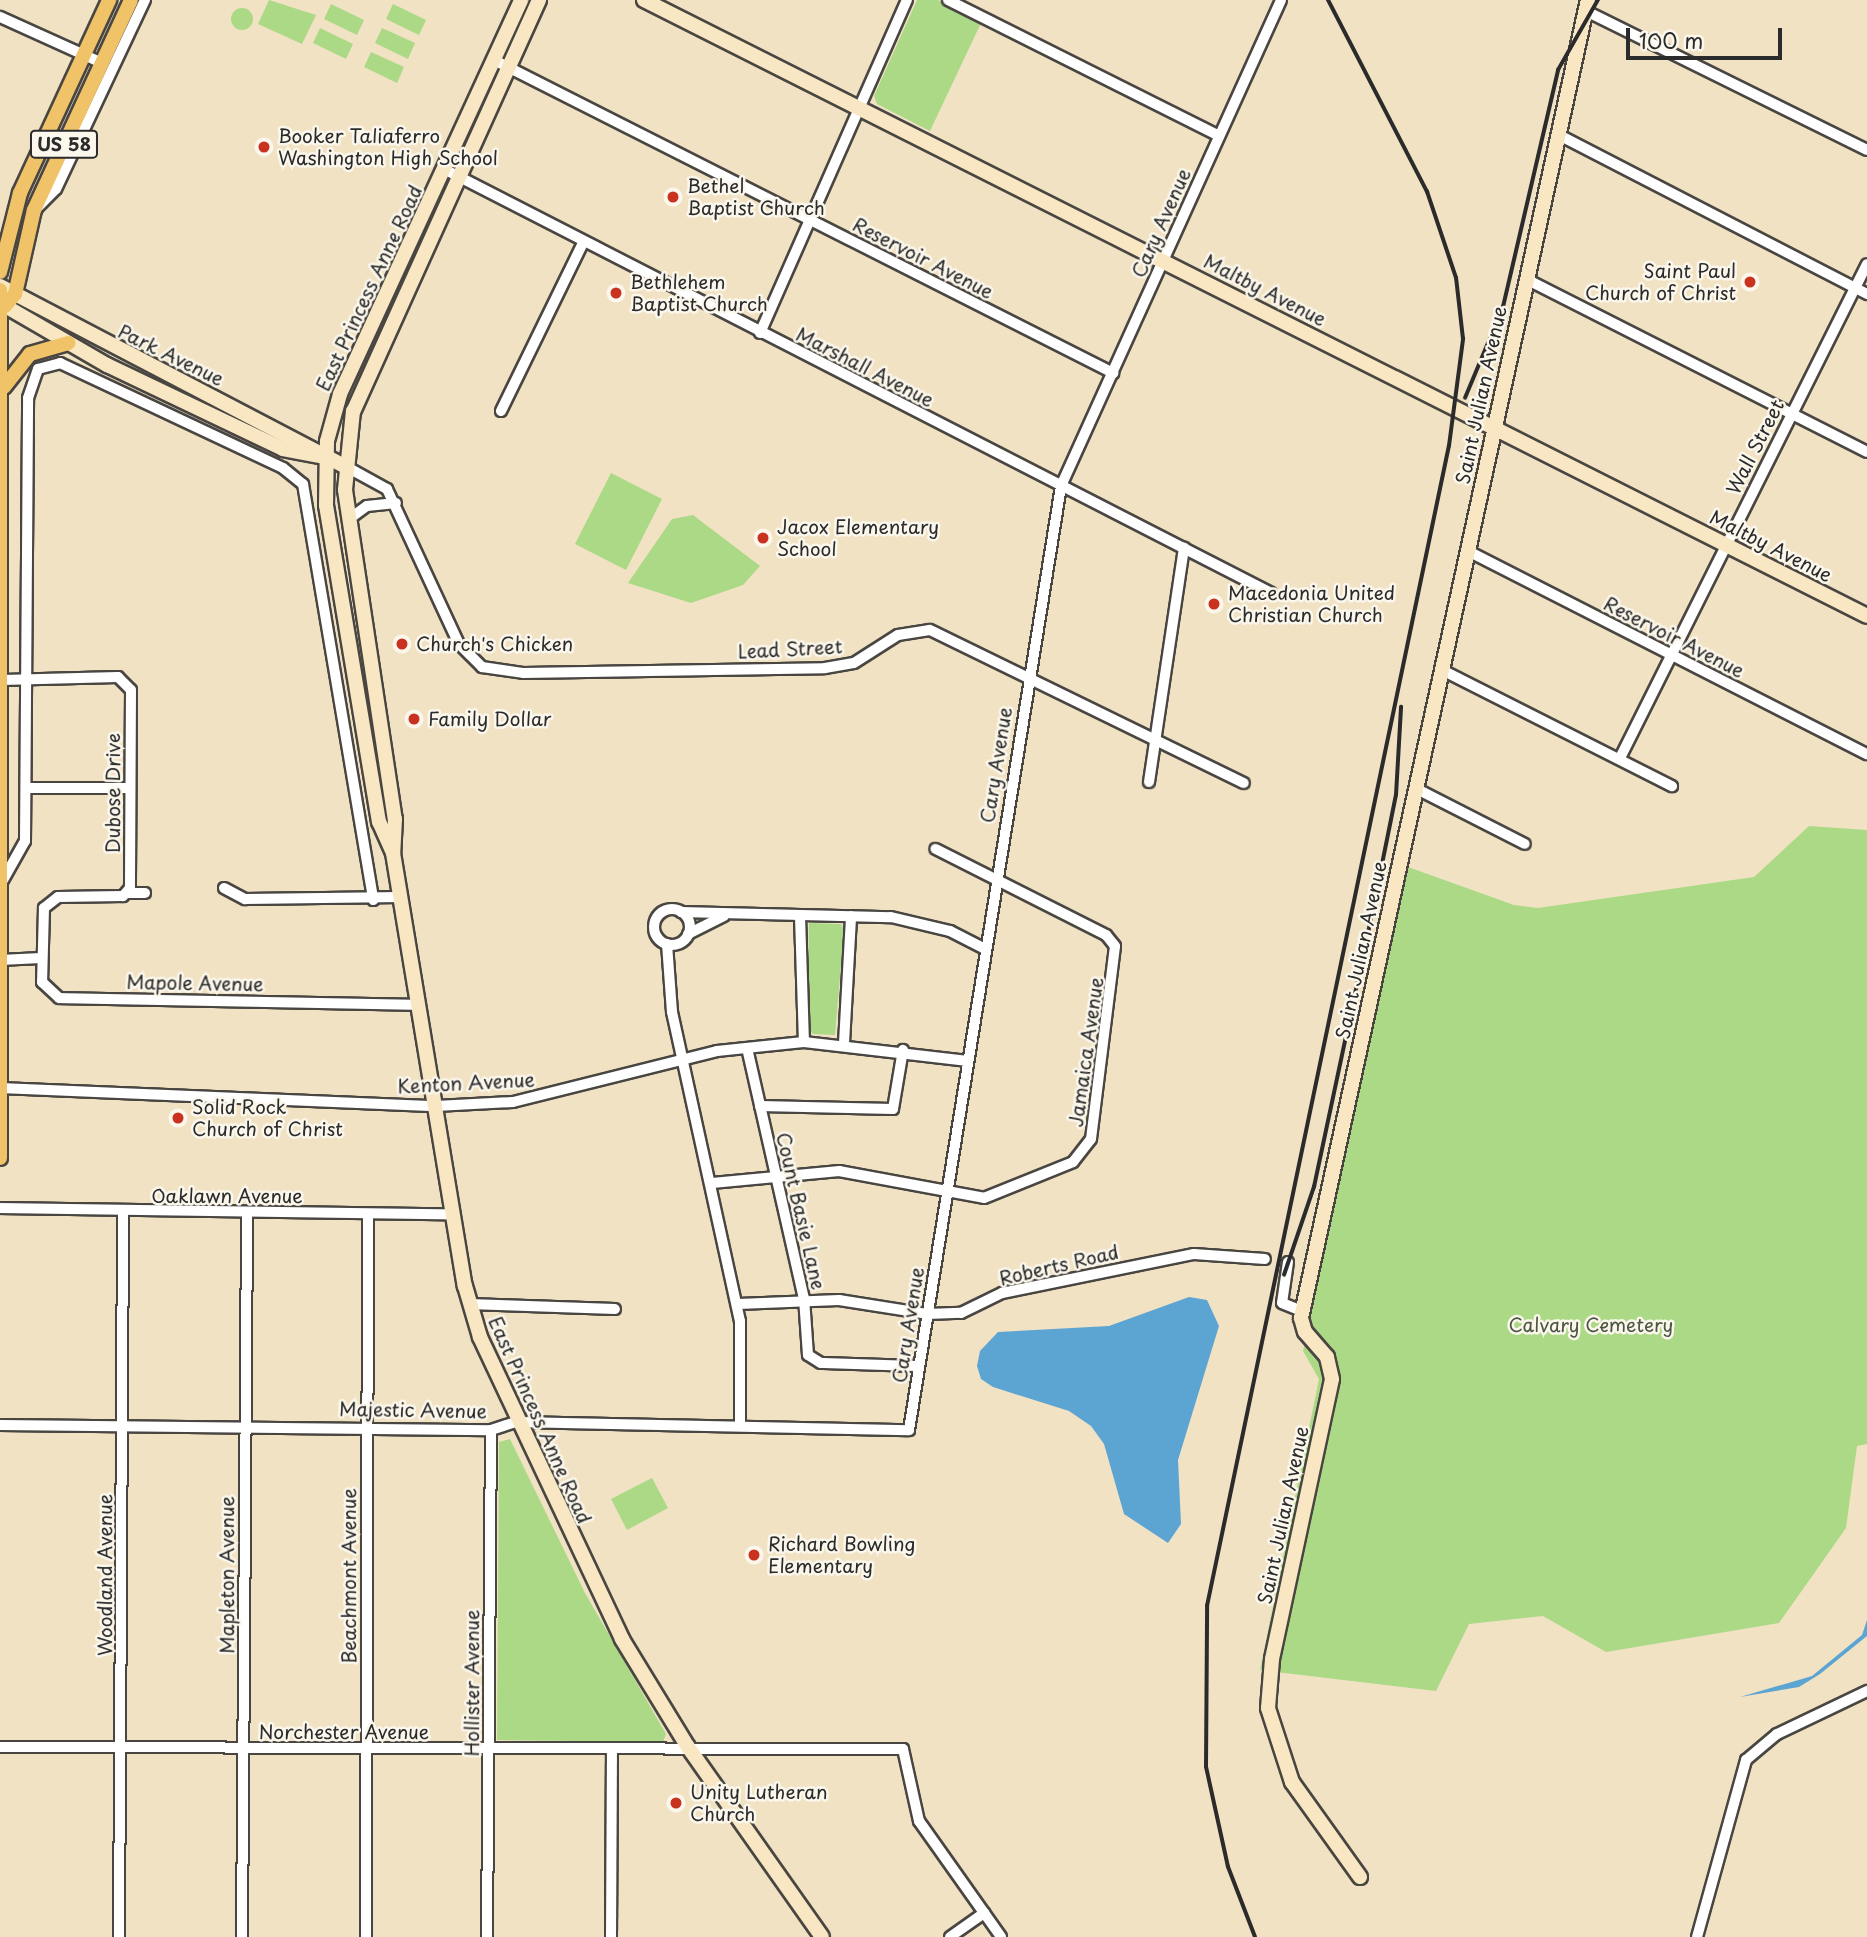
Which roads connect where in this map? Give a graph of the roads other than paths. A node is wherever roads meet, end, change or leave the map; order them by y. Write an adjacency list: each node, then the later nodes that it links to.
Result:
1 (109, 0): 12 (main road, US 58)
2 (131, 0): 14 (main road, US 58)
3 (145, 0): 22 (street)
4 (521, 0): 13 (main road, East Princess Anne Road)
5 (539, 0): 15 (main road, East Princess Anne Road)
6 (644, 0): 16 (main road, Maltby Avenue)
7 (907, 0): 16 (street)
8 (948, 0): 18 (street)
9 (1281, 0): 18 (street, Cary Avenue)
10 (1587, 5): 17 (main road, Saint Julian Avenue); 19 (street)
11 (0, 17): 12 (street)
12 (83, 55): 14 (street); 24 (main road, US 58)
13 (494, 60): 15 (street, Reservoir Avenue); 20 (main road, East Princess Anne Road)
14 (102, 63): 22 (main road, US 58)
15 (509, 67): 21 (main road, East Princess Anne Road); 23 (street, Reservoir Avenue)
16 (861, 108): 23 (street); 27 (main road, Maltby Avenue)
17 (1559, 135): 30 (main road, Saint Julian Avenue); 32 (street)
18 (1219, 136): 27 (street, Cary Avenue)
19 (1867, 150)
20 (444, 169): 21 (street, Marshall Avenue); 45 (main road, East Princess Anne Road)
21 (458, 179): 25 (street, Marshall Avenue); 46 (main road, East Princess Anne Road)
22 (34, 210): 34 (main road, US 58)
23 (810, 221): 36 (street); 39 (street, Reservoir Avenue)
24 (7, 235): 26 (main road); 29 (main road, US 58)
25 (583, 243): 36 (street, Marshall Avenue); 41 (street)
26 (0, 249)
27 (1163, 260): 39 (street, Cary Avenue); 43 (main road, Maltby Avenue)
28 (1867, 264): 32 (street, Wall Street)
29 (0, 272)
30 (1526, 279): 42 (street); 43 (main road, Saint Julian Avenue)
31 (0, 288): 34 (main road, Park Avenue); 35 (main road)
32 (1855, 288): 33 (street); 42 (street, Wall Street)
33 (1867, 294)
34 (15, 295): 35 (main road, US 58); 45 (main road, Park Avenue)
35 (2, 305): 37 (main road, Park Avenue); 40 (main road)
36 (760, 333): 47 (street, Marshall Avenue)
37 (68, 343): 38 (street); 40 (main road); 45 (main road, Park Avenue)
38 (67, 365): 59 (street); 80 (street)
39 (1113, 373): 47 (street, Cary Avenue)
40 (4, 387): 53 (main road)
41 (502, 411)
42 (1791, 414): 44 (street); 50 (street, Wall Street)
43 (1493, 426): 50 (main road, Maltby Avenue); 52 (main road, Saint Julian Avenue)
44 (1867, 452)
45 (326, 457): 46 (main road, Park Avenue); 73 (main road, East Princess Anne Road)
46 (345, 466): 48 (street, Lead Street); 49 (main road, East Princess Anne Road)
47 (1061, 486): 51 (street, Marshall Avenue); 58 (street, Cary Avenue)
48 (396, 503): 49 (street); 58 (street, Lead Street)
49 (349, 519): 73 (main road, East Princess Anne Road)
50 (1725, 545): 55 (main road, Maltby Avenue); 56 (street, Wall Street)
51 (1184, 548): 54 (street, Marshall Avenue); 62 (street)
52 (1466, 551): 56 (street, Reservoir Avenue); 57 (main road, Saint Julian Avenue)
53 (1, 554): 60 (main road)
54 (1271, 593)
55 (1867, 616)
56 (1670, 654): 63 (street, Reservoir Avenue); 64 (street, Wall Street)
57 (1440, 669): 64 (street); 70 (main road, Saint Julian Avenue)
58 (1027, 674): 62 (street, Lead Street); 74 (street, Cary Avenue)
59 (29, 678): 60 (street, Dubose Drive); 68 (street); 69 (street, Dubose Drive)
60 (2, 680): 61 (main road)
61 (1, 700): 75 (main road)
62 (1155, 739): 65 (street); 66 (street, Lead Street)
63 (1867, 754)
64 (1620, 758): 67 (street)
65 (1149, 782)
66 (1244, 783)
67 (1672, 786)
68 (27, 788): 69 (street); 75 (street)
69 (130, 788): 77 (street, Dubose Drive)
70 (1415, 788): 71 (street); 115 (main road, Saint Julian Avenue)
71 (1525, 844)
72 (936, 849): 74 (street)
73 (393, 853): 79 (main road, East Princess Anne Road)
74 (996, 879): 87 (street, Cary Avenue); 103 (street, Jamaica Avenue)
75 (2, 880): 89 (main road)
76 (224, 888): 80 (street)
77 (128, 893): 78 (street); 88 (street)
78 (145, 893)
79 (401, 897): 80 (street); 90 (main road, East Princess Anne Road)
80 (373, 900)
81 (681, 912): 82 (street); 85 (street); 86 (street)
82 (724, 916): 83 (street); 85 (street)
83 (800, 916): 84 (street); 91 (street)
84 (851, 916): 87 (street); 92 (street)
85 (688, 934): 86 (street)
86 (667, 944): 95 (street)
87 (985, 949): 96 (street, Cary Avenue)
88 (41, 958): 89 (street); 90 (street, Mapole Avenue)
89 (1, 960): 97 (main road)
90 (421, 1004): 98 (main road, East Princess Anne Road)
91 (804, 1042): 92 (street, Kenton Avenue); 93 (street, Kenton Avenue)
92 (844, 1043): 94 (street, Kenton Avenue)
93 (747, 1048): 95 (street, Kenton Avenue); 99 (street, Count Basie Lane)
94 (903, 1051): 96 (street, Kenton Avenue); 99 (street)
95 (683, 1060): 98 (street, Kenton Avenue); 102 (street)
96 (968, 1061): 103 (street, Cary Avenue)
97 (0, 1088): 98 (street, Kenton Avenue); 100 (main road)
98 (436, 1106): 108 (main road, East Princess Anne Road)
99 (760, 1107): 101 (street, Count Basie Lane)
100 (0, 1158)
101 (774, 1172): 102 (street); 103 (street); 111 (street, Count Basie Lane)
102 (712, 1183): 113 (street)
103 (949, 1190): 116 (street, Cary Avenue)
104 (0, 1208): 105 (street, Oaklawn Avenue)
105 (123, 1213): 106 (street, Oaklawn Avenue); 120 (street, Woodland Avenue)
106 (247, 1214): 107 (street, Oaklawn Avenue); 122 (street, Mapleton Avenue)
107 (368, 1214): 108 (street, Oaklawn Avenue); 123 (street, Beachmont Avenue)
108 (453, 1214): 112 (main road, East Princess Anne Road)
109 (1265, 1259): 116 (street, Roberts Road)
110 (1288, 1262): 115 (street)
111 (804, 1298): 113 (street, Roberts Road); 116 (street, Roberts Road); 117 (street, Count Basie Lane)
112 (469, 1304): 114 (street); 118 (main road, East Princess Anne Road)
113 (738, 1304): 121 (street)
114 (615, 1309)
115 (1303, 1311): 134 (main road, Saint Julian Avenue)
116 (927, 1314): 117 (street, Cary Avenue)
117 (918, 1366): 125 (street, Cary Avenue)
118 (516, 1422): 121 (street, Majestic Avenue); 124 (street, Majestic Avenue); 128 (main road, East Princess Anne Road)
119 (0, 1424): 120 (street, Majestic Avenue)
120 (123, 1425): 122 (street, Majestic Avenue); 129 (street, Woodland Avenue)
121 (740, 1425): 125 (street, Majestic Avenue)
122 (246, 1426): 123 (street, Majestic Avenue); 130 (street, Mapleton Avenue)
123 (368, 1427): 124 (street, Majestic Avenue); 131 (street, Beachmont Avenue)
124 (491, 1430): 133 (street, Hollister Avenue)
125 (909, 1430)
126 (1867, 1691): 144 (street)
127 (0, 1747): 129 (street, Norchester Avenue)
128 (688, 1747): 132 (street, Norchester Avenue); 135 (street, Norchester Avenue); 141 (main road, East Princess Anne Road)
129 (121, 1748): 130 (street, Norchester Avenue); 136 (street, Woodland Avenue)
130 (243, 1748): 131 (street, Norchester Avenue); 137 (street, Mapleton Avenue)
131 (366, 1749): 133 (street, Norchester Avenue); 138 (street, Beachmont Avenue)
132 (612, 1750): 133 (street, Norchester Avenue); 140 (street)
133 (489, 1751): 139 (street, Hollister Avenue)
134 (1360, 1877)
135 (984, 1913): 142 (street); 143 (street)
136 (120, 1937)
137 (242, 1937)
138 (366, 1937)
139 (488, 1937)
140 (611, 1937)
141 (822, 1937)
142 (950, 1937)
143 (1001, 1937)
144 (1696, 1937)

